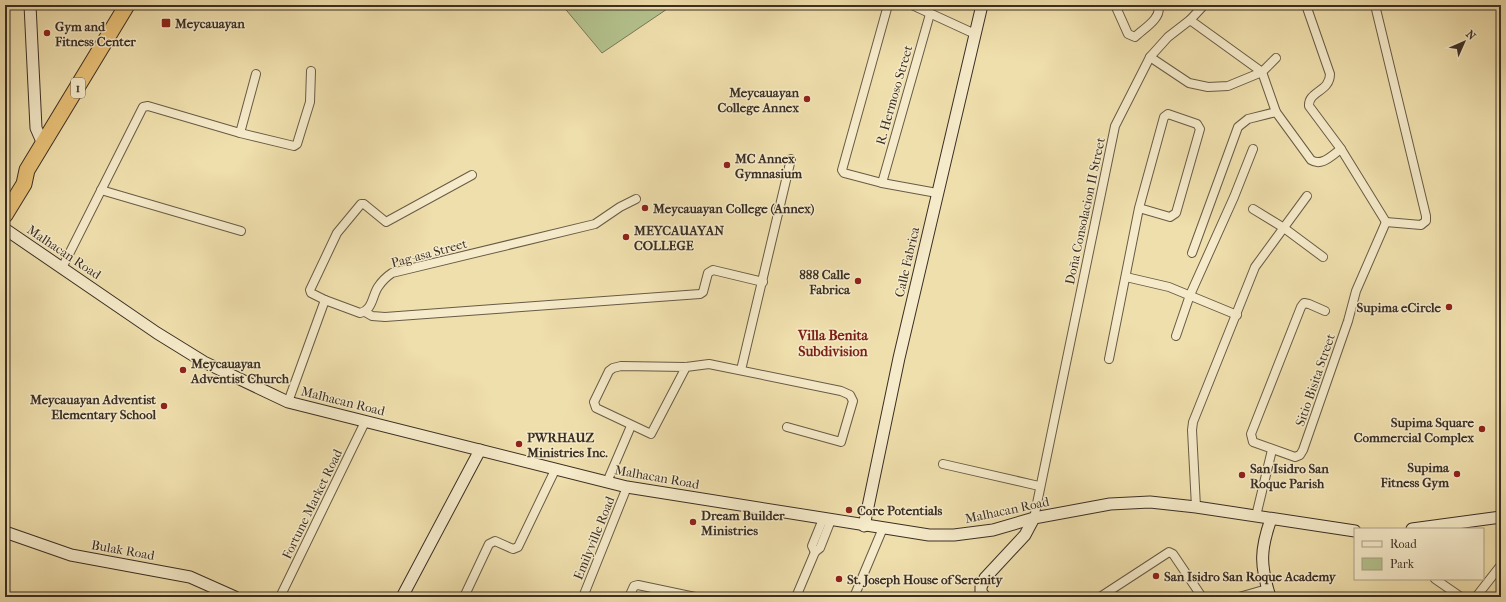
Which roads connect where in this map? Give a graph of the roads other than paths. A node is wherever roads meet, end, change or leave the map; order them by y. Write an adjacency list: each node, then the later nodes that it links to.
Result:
1 (30, 5): 21 (main road)
2 (126, 5): 21 (highway, 1)
3 (888, 5): 27 (street)
4 (912, 5): 11 (street)
5 (982, 5): 13 (main road, Calle Fabrica)
6 (1114, 5): 7 (street)
7 (1158, 5)
8 (1204, 5): 12 (street, Doña Consolacion II Street)
9 (1306, 5): 23 (street)
10 (1375, 5): 36 (street)
11 (930, 14): 13 (street); 27 (street, R. Hermoso Street)
12 (1190, 20): 14 (street, Doña Consolacion II Street); 17 (street)
13 (975, 34): 29 (main road, Calle Fabrica)
14 (1150, 57): 17 (street); 63 (street, Doña Consolacion II Street)
15 (1276, 58): 17 (street)
16 (311, 71): 20 (street)
17 (1262, 72): 19 (street)
18 (256, 74): 20 (street)
19 (1276, 112): 23 (street); 40 (street)
20 (240, 133): 28 (street)
21 (43, 144): 25 (highway, 1)
22 (1253, 149): 45 (street)
23 (1341, 149): 36 (street)
24 (791, 159): 44 (street)
25 (27, 170): 30 (highway, 1); 35 (highway, 1)
26 (472, 175): 46 (street)
27 (882, 183): 29 (street)
28 (101, 190): 39 (street); 42 (street)
29 (937, 193): 71 (main road, Calle Fabrica)
30 (5, 196)
31 (1307, 196): 37 (street)
32 (636, 199): 48 (street, Pag-asa Street)
33 (1139, 208): 33 (street); 43 (street)
34 (1253, 209): 37 (street)
35 (5, 215)
36 (1386, 222): 59 (street, Sitio Bisita Street)
37 (1284, 228): 41 (street); 49 (street)
38 (5, 229): 42 (main road, Malhacan Road)
39 (242, 231)
40 (1192, 254)
41 (1323, 257)
42 (62, 268): 54 (main road, Malhacan Road)
43 (1126, 277): 45 (street); 51 (street)
44 (763, 282): 48 (street); 53 (street)
45 (1190, 295): 49 (street); 50 (street)
46 (326, 300): 48 (street); 54 (street)
47 (1325, 311): 59 (street)
48 (365, 312)
49 (1236, 315): 65 (street)
50 (1176, 336)
51 (1109, 359)
52 (686, 367): 53 (street); 56 (street); 56 (street)
53 (741, 370): 57 (street)
54 (288, 402): 55 (main road, Malhacan Road)
55 (365, 422): 58 (main road, Malhacan Road); 81 (street, Fortune Market Road)
56 (631, 426): 62 (street)
57 (787, 427)
58 (480, 450): 61 (main road, Malhacan Road); 82 (main road)
59 (1272, 450): 66 (street)
60 (942, 464): 63 (street)
61 (555, 470): 62 (main road, Malhacan Road); 83 (street)
62 (607, 482): 64 (main road, Malhacan Road)
63 (1039, 486): 68 (street, Doña Consolacion II Street)
64 (627, 487): 69 (main road, Malhacan Road); 84 (street, Emilyville Road)
65 (1196, 507): 66 (main road, Malhacan Road); 68 (main road, Malhacan Road)
66 (1256, 516): 70 (main road, Malhacan Road)
67 (1501, 517): 73 (main road)
68 (1034, 518): 72 (main road, Malhacan Road); 89 (main road)
69 (827, 519): 71 (main road, Malhacan Road); 87 (street)
70 (1271, 519): 74 (main road, Malhacan Road); 78 (main road)
71 (864, 526): 72 (main road, Malhacan Road)
72 (883, 528): 88 (street)
73 (1419, 528)
74 (1354, 531)
75 (5, 532): 80 (main road, Bulak Road)
76 (1501, 565): 94 (street)
77 (1436, 580): 93 (street)
78 (1269, 593): 92 (street)
79 (1112, 594): 90 (street); 91 (street)
80 (235, 597)
81 (280, 597)
82 (402, 597)
83 (464, 597)
84 (583, 597)
85 (630, 597): 86 (street)
86 (695, 597)
87 (796, 597)
88 (854, 597)
89 (985, 597)
90 (1100, 597)
91 (1202, 597)
92 (1239, 597)
93 (1461, 597)
94 (1476, 597)

